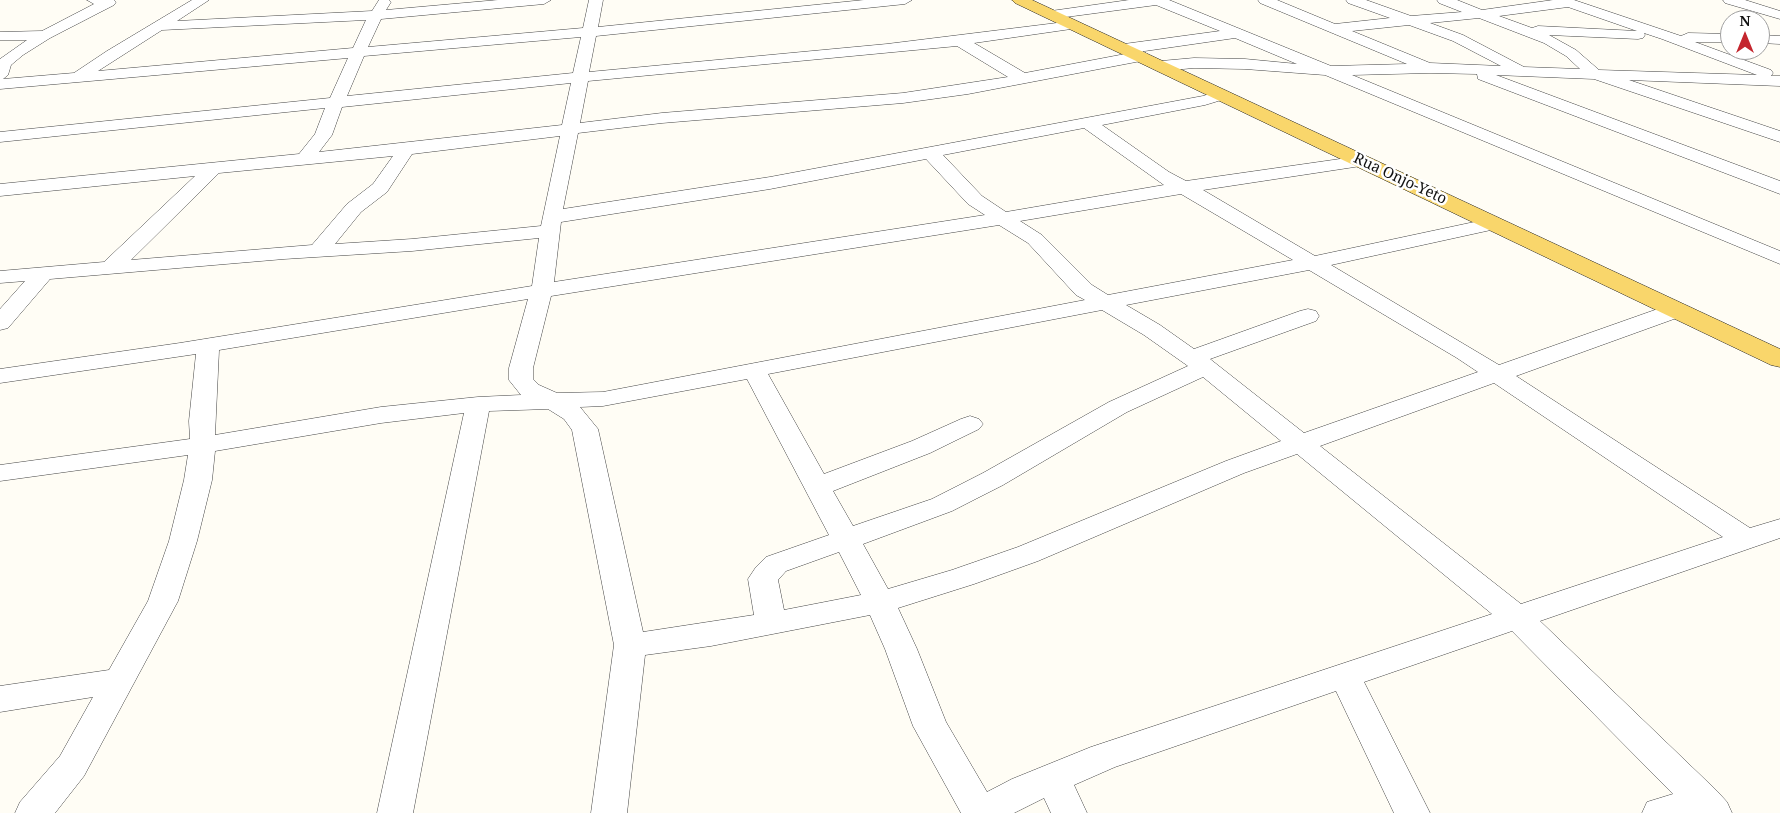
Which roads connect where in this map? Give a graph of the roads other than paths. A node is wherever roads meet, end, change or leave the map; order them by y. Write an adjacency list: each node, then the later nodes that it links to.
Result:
1 (94, 0): 27 (street)
2 (202, 0): 22 (street)
3 (385, 0): 18 (street)
4 (544, 0): 18 (street)
5 (596, 0): 25 (street)
6 (904, 0): 25 (street)
7 (1020, 0): 19 (main road, Rua Onjo-Yeto)
8 (1158, 0): 19 (street); 26 (street)
9 (1266, 0): 23 (street)
10 (1353, 0): 20 (street)
11 (1444, 0): 16 (street)
12 (1730, 0): 15 (street)
13 (1780, 0): 15 (street)
14 (1564, 1): 16 (street); 29 (street)
15 (1762, 9): 17 (street)
16 (1480, 14): 20 (street); 24 (street)
17 (1780, 14)
18 (377, 15): 22 (street); 33 (street)
19 (1051, 15): 21 (main road, Rua Onjo-Yeto)
20 (1409, 21): 23 (street); 38 (street)
21 (1073, 25): 31 (street); 32 (main road, Rua Onjo-Yeto)
22 (159, 26): 42 (street)
23 (1334, 28): 35 (street)
24 (1521, 29): 29 (street); 39 (street)
25 (591, 32): 33 (street); 41 (street)
26 (1238, 33): 32 (street); 37 (street)
27 (45, 35): 28 (street); 40 (street)
28 (0, 36)
29 (1667, 36): 30 (street); 44 (street)
30 (1720, 38)
31 (960, 41): 41 (street); 43 (street)
32 (1132, 52): 34 (main road, Rua Onjo-Yeto); 43 (street)
33 (359, 53): 42 (street); 47 (street)
34 (1161, 66): 37 (street); 46 (main road, Rua Onjo-Yeto)
35 (1430, 68): 36 (street); 37 (street)
36 (1465, 69): 38 (street); 58 (street)
37 (1330, 71): 64 (street)
38 (1522, 71): 39 (street)
39 (1595, 74): 44 (street); 51 (street)
40 (0, 75)
41 (581, 77): 47 (street); 49 (street)
42 (78, 78): 45 (street)
43 (1021, 78): 49 (street)
44 (1780, 80)
45 (0, 84)
46 (1222, 95): 48 (street); 55 (main road, Rua Onjo-Yeto)
47 (338, 102): 50 (street); 54 (street)
48 (1087, 122): 53 (street); 57 (street)
49 (569, 129): 52 (street); 61 (street)
50 (0, 137)
51 (1780, 137)
52 (406, 149): 54 (street); 63 (street)
53 (930, 152): 60 (street); 61 (street)
54 (304, 160): 56 (street)
55 (1362, 161): 57 (street); 62 (main road, Rua Onjo-Yeto)
56 (212, 170): 59 (street); 66 (street)
57 (1183, 187): 60 (street); 65 (street)
58 (1780, 188)
59 (0, 190)
60 (1003, 218): 69 (street); 70 (street)
61 (552, 224): 63 (street); 69 (street)
62 (1493, 224): 65 (street); 71 (main road, Rua Onjo-Yeto)
63 (318, 251): 66 (street)
64 (1780, 258)
65 (1310, 263): 70 (street); 78 (street)
66 (110, 268): 67 (street)
67 (44, 273): 68 (street); 73 (street)
68 (0, 277)
69 (542, 290): 74 (street); 80 (street)
70 (1104, 302): 76 (street); 77 (street)
71 (1677, 310): 75 (main road, Rua Onjo-Yeto); 78 (street)
72 (1308, 316): 76 (street)
73 (0, 323)
74 (208, 346): 79 (street); 83 (street)
75 (1780, 359)
76 (1198, 362): 84 (street); 88 (street)
77 (754, 370): 80 (street); 86 (street)
78 (1496, 373): 84 (street); 87 (street)
79 (0, 376)
80 (555, 402): 81 (street); 92 (street)
81 (478, 404): 83 (street); 99 (street)
82 (970, 424): 86 (street)
83 (203, 445): 85 (street); 94 (street)
84 (1300, 445): 89 (street); 90 (street)
85 (0, 473)
86 (817, 487): 88 (street)
87 (1769, 535): 90 (street)
88 (847, 538): 89 (street); 91 (street)
89 (880, 602): 91 (street); 101 (street)
90 (1518, 618): 93 (street); 97 (street)
91 (771, 624): 92 (street)
92 (630, 645): 100 (street)
93 (1344, 675): 96 (street); 103 (street)
94 (117, 681): 95 (street); 98 (street)
95 (0, 699)
96 (1053, 778): 101 (street); 102 (street)
97 (1709, 808): 104 (street)
98 (34, 813)
99 (395, 813)
100 (609, 813)
101 (980, 813)
102 (1069, 813)
103 (1412, 813)
104 (1660, 813)

